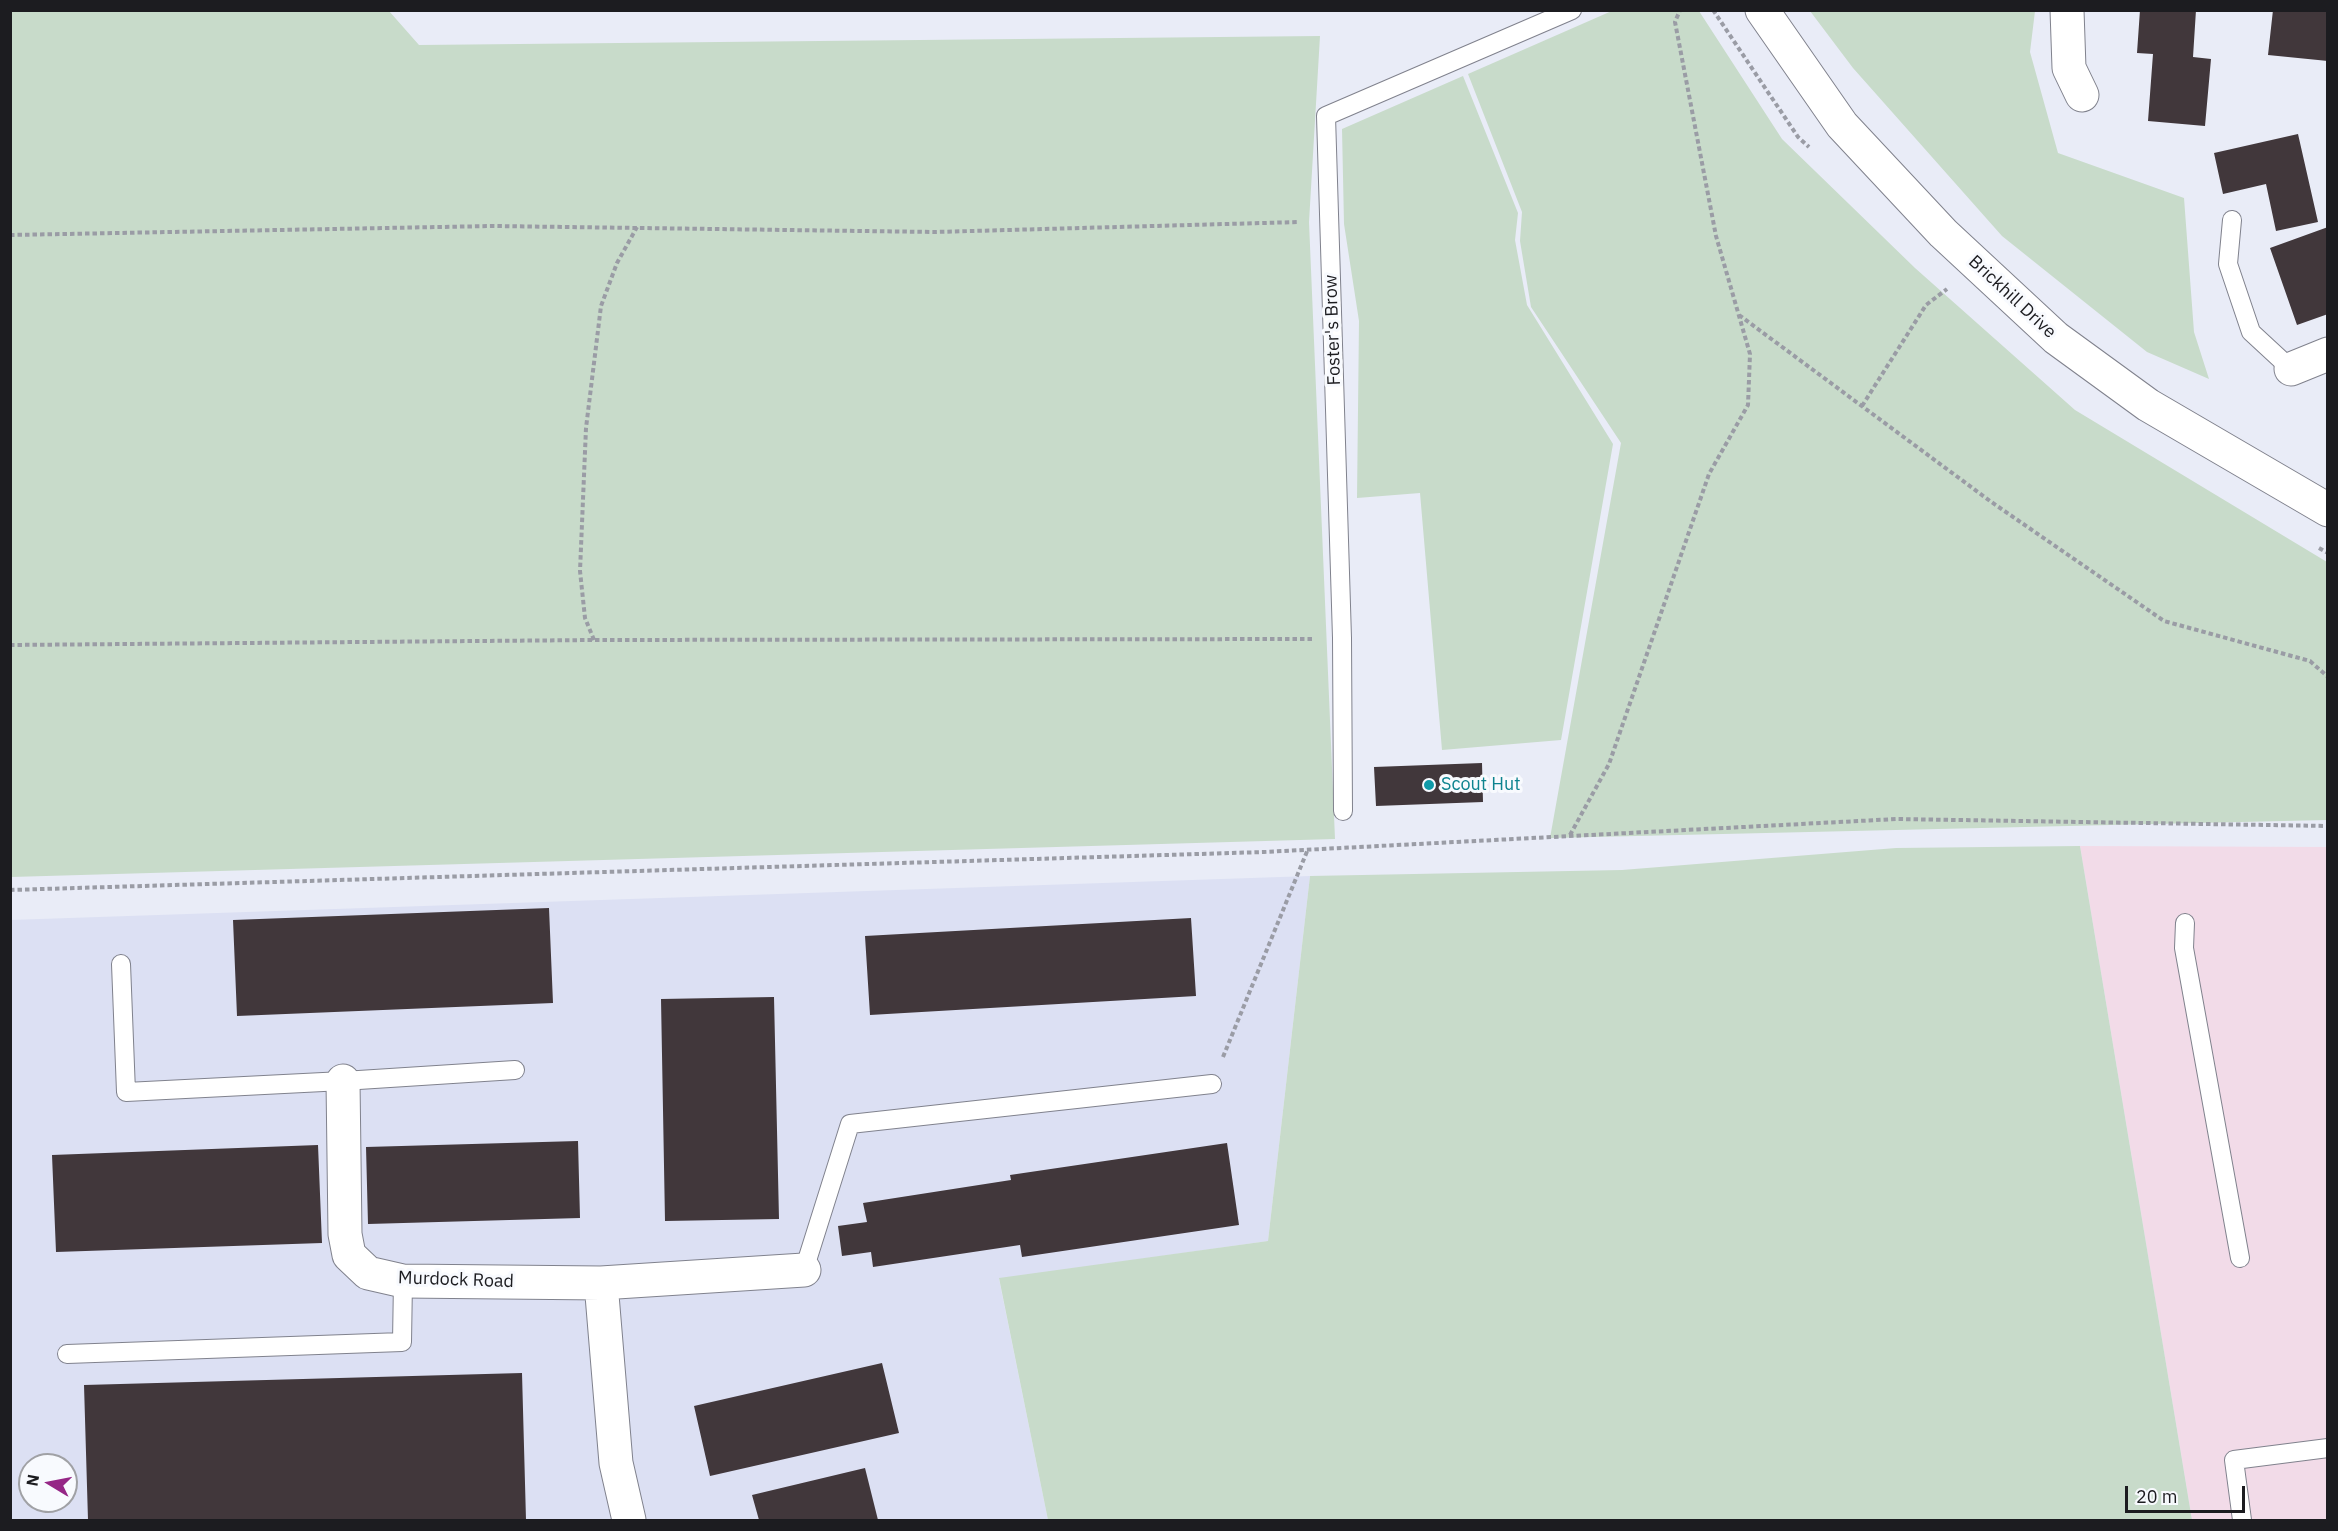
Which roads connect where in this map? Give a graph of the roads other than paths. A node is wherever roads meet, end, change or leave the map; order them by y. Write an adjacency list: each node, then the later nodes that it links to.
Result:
1 (1572, 10): 9 (lane, Foster's Brow)
2 (1761, 10): 8 (street, Brickhill Drive)
3 (2067, 10): 4 (street)
4 (2082, 95)
5 (2232, 220): 7 (lane)
6 (2328, 354): 7 (street)
7 (2291, 369)
8 (2328, 510)
9 (1343, 811)
10 (2185, 923): 15 (lane)
11 (121, 964): 13 (lane)
12 (515, 1070): 13 (lane)
13 (343, 1081): 17 (street, Murdock Road)
14 (1212, 1084): 16 (lane)
15 (2240, 1258)
16 (804, 1270): 18 (street, Murdock Road)
17 (402, 1281): 18 (street, Murdock Road); 19 (lane)
18 (601, 1283): 21 (street)
19 (67, 1354)
20 (2328, 1448): 22 (lane)
21 (629, 1521)
22 (2242, 1521)

